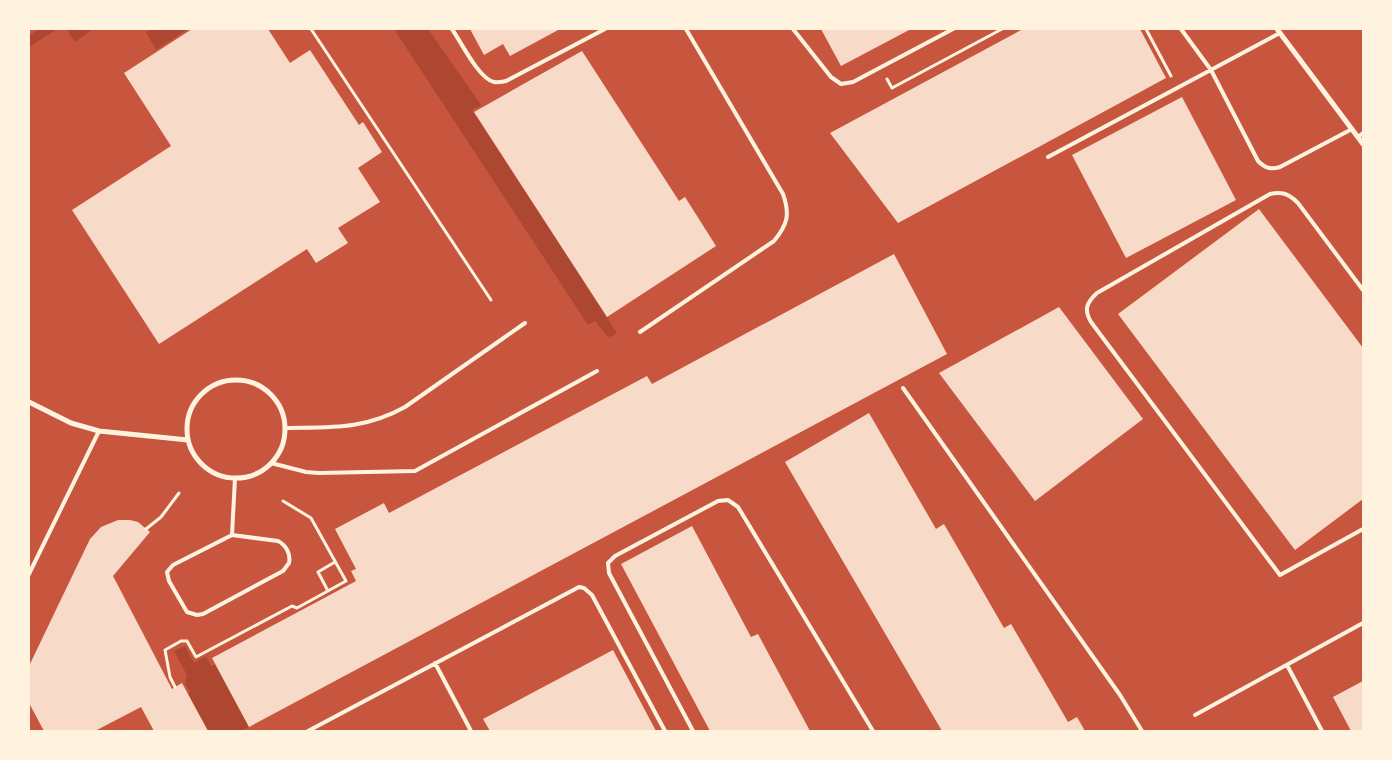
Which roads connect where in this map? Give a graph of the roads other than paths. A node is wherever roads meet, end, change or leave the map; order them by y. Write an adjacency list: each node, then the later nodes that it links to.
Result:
1 (452, 29): 2 (lane)
2 (605, 29)
3 (686, 29): 15 (lane)
4 (793, 29): 5 (lane)
5 (953, 29)
6 (1182, 29): 8 (lane)
7 (1279, 31): 8 (lane); 9 (street)
8 (1211, 70): 9 (lane); 12 (lane)
9 (1352, 129): 10 (street)
10 (1361, 135): 11 (street)
11 (1363, 144)
12 (1048, 157)
13 (1363, 290): 24 (lane)
14 (525, 324): 19 (lane)
15 (640, 332)
16 (597, 371): 22 (lane)
17 (903, 388): 36 (lane)
18 (29, 402): 20 (street)
19 (285, 428): 21 (street); 22 (street)
20 (99, 431): 21 (street); 26 (lane)
21 (188, 440): 23 (street)
22 (271, 463): 23 (street)
23 (235, 478): 25 (lane)
24 (1363, 529)
25 (232, 535): 25 (lane)
26 (29, 574)
27 (1363, 623): 29 (lane)
28 (435, 663): 31 (lane); 32 (lane); 33 (lane)
29 (1287, 665): 30 (lane); 37 (lane)
30 (1195, 715)
31 (308, 731)
32 (471, 731)
33 (665, 731)
34 (693, 731): 35 (lane)
35 (873, 731)
36 (1142, 731)
37 (1322, 731)

